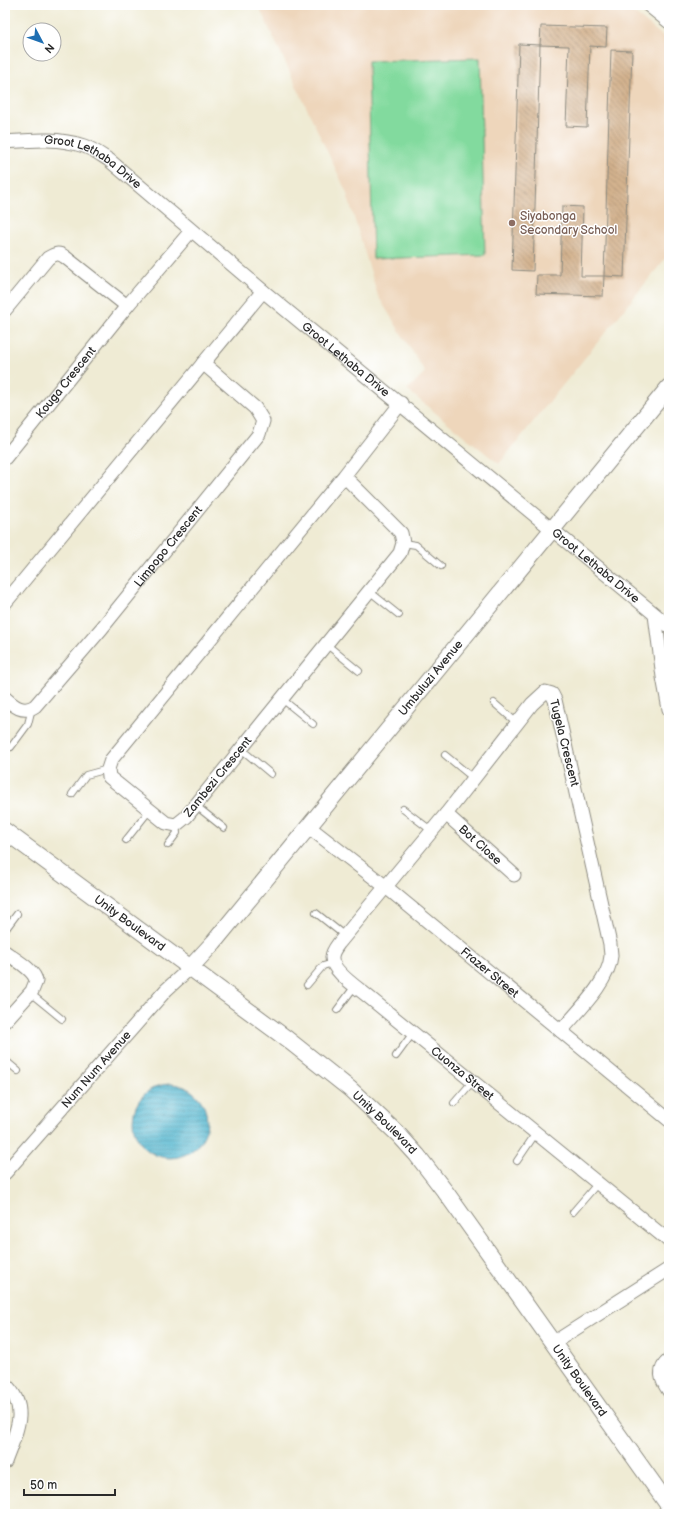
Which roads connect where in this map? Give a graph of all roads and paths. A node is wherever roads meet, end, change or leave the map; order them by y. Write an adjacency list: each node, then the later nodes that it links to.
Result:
1 (656, 7): 2 (street)
2 (669, 22)
3 (5, 142): 4 (street, Groot Lethaba Drive)
4 (191, 231): 5 (street, Groot Lethaba Drive); 6 (street, Kouga Crescent)
5 (262, 291): 8 (street); 10 (street, Groot Lethaba Drive)
6 (127, 306): 7 (street); 11 (street, Kouga Crescent)
7 (5, 310)
8 (203, 363): 17 (street); 26 (street, Limpopo Crescent)
9 (669, 387): 13 (street, Umbuluzi Avenue)
10 (401, 404): 12 (street); 13 (street, Groot Lethaba Drive)
11 (5, 458)
12 (344, 476): 14 (street); 33 (street)
13 (552, 530): 19 (street, Groot Lethaba Drive); 42 (street, Umbuluzi Avenue)
14 (403, 542): 15 (lane); 16 (street, Zambezi Crescent)
15 (442, 566)
16 (369, 591): 18 (lane); 21 (street, Zambezi Crescent)
17 (5, 603)
18 (400, 615)
19 (655, 615): 20 (street, Groot Lethaba Drive); 27 (street)
20 (669, 626)
21 (326, 644): 22 (lane); 24 (street, Zambezi Crescent)
22 (359, 671)
23 (5, 698): 26 (street)
24 (282, 699): 29 (lane); 31 (street, Zambezi Crescent)
25 (494, 703): 28 (lane)
26 (32, 708): 30 (lane)
27 (669, 709)
28 (517, 723): 35 (street, Tugela Crescent); 63 (street, Tugela Crescent)
29 (313, 724)
30 (11, 747)
31 (241, 749): 34 (lane); 37 (street, Zambezi Crescent)
32 (445, 755): 35 (lane)
33 (108, 769): 36 (lane); 39 (street, Zambezi Crescent)
34 (271, 774)
35 (473, 778): 40 (street, Tugela Crescent)
36 (72, 794)
37 (195, 805): 41 (street, Zambezi Crescent); 43 (lane)
38 (403, 809): 45 (lane)
39 (149, 811): 41 (street, Zambezi Crescent); 46 (lane)
40 (446, 814): 45 (street, Tugela Crescent); 48 (street, Bot Close)
41 (176, 825): 47 (lane)
42 (309, 827): 49 (street, Frazer Street); 56 (street, Umbuluzi Avenue)
43 (224, 828)
44 (5, 831): 56 (street, Unity Boulevard)
45 (432, 831): 49 (street, Tugela Crescent)
46 (126, 840)
47 (168, 845)
48 (514, 875)
49 (386, 887): 53 (street); 63 (street, Frazer Street)
50 (316, 913): 53 (lane)
51 (17, 914): 52 (lane)
52 (5, 930)
53 (345, 936): 55 (street)
54 (5, 952): 59 (street)
55 (333, 963): 57 (lane); 58 (street, Cuonza Street)
56 (190, 968): 73 (street, Num Num Avenue); 78 (street, Unity Boulevard)
57 (307, 985)
58 (355, 986): 60 (lane); 64 (street, Cuonza Street)
59 (33, 987): 61 (lane); 62 (street)
60 (337, 1010)
61 (62, 1019)
62 (5, 1022)
63 (560, 1031): 70 (street, Frazer Street)
64 (413, 1033): 65 (lane); 68 (street, Cuonza Street)
65 (396, 1056)
66 (5, 1060): 67 (lane)
67 (18, 1071)
68 (473, 1082): 69 (lane); 71 (street, Cuonza Street)
69 (454, 1103)
70 (669, 1120)
71 (536, 1133): 72 (lane); 74 (street, Cuonza Street)
72 (517, 1162)
73 (7, 1167)
74 (598, 1183): 75 (lane); 76 (street, Cuonza Street)
75 (573, 1212)
76 (669, 1241)
77 (669, 1269): 78 (street)
78 (553, 1343): 83 (street, Unity Boulevard)
79 (669, 1360): 81 (street)
80 (7, 1386): 82 (street)
81 (669, 1391)
82 (5, 1462)
83 (669, 1506)

